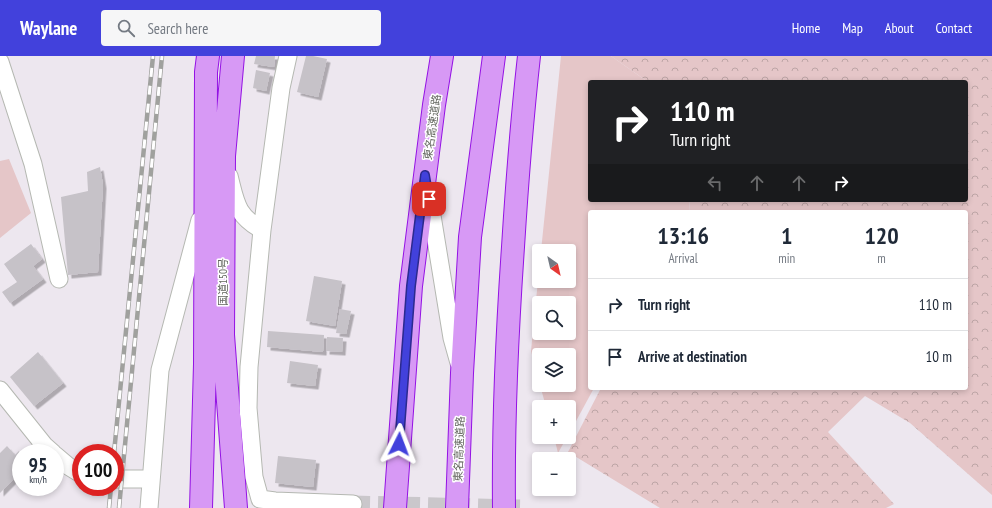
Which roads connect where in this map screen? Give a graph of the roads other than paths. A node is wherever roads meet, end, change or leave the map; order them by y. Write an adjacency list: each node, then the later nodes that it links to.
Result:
1 (208, 56): 10 (highway, 国道150号)
2 (233, 56): 8 (highway, 国道150号)
3 (288, 56): 11 (street)
4 (442, 56): 9 (highway, 東名高速道路)
5 (494, 56): 13 (highway, 東名高速道路)
6 (529, 56): 25 (highway)
7 (0, 62): 12 (street)
8 (224, 156): 11 (street); 22 (highway, 国道150号)
9 (425, 175): 13 (street); 23 (highway, 東名高速道路)
10 (205, 201): 17 (street); 21 (highway, 国道150号)
11 (262, 230): 18 (street)
12 (59, 279)
13 (462, 373): 24 (highway, 東名高速道路)
14 (0, 390): 15 (street)
15 (43, 444)
16 (124, 479): 17 (street)
17 (151, 479): 20 (street)
18 (262, 504): 19 (street)
19 (354, 504)
20 (149, 508)
21 (201, 508)
22 (236, 508)
23 (395, 508)
24 (457, 508)
25 (504, 508)

